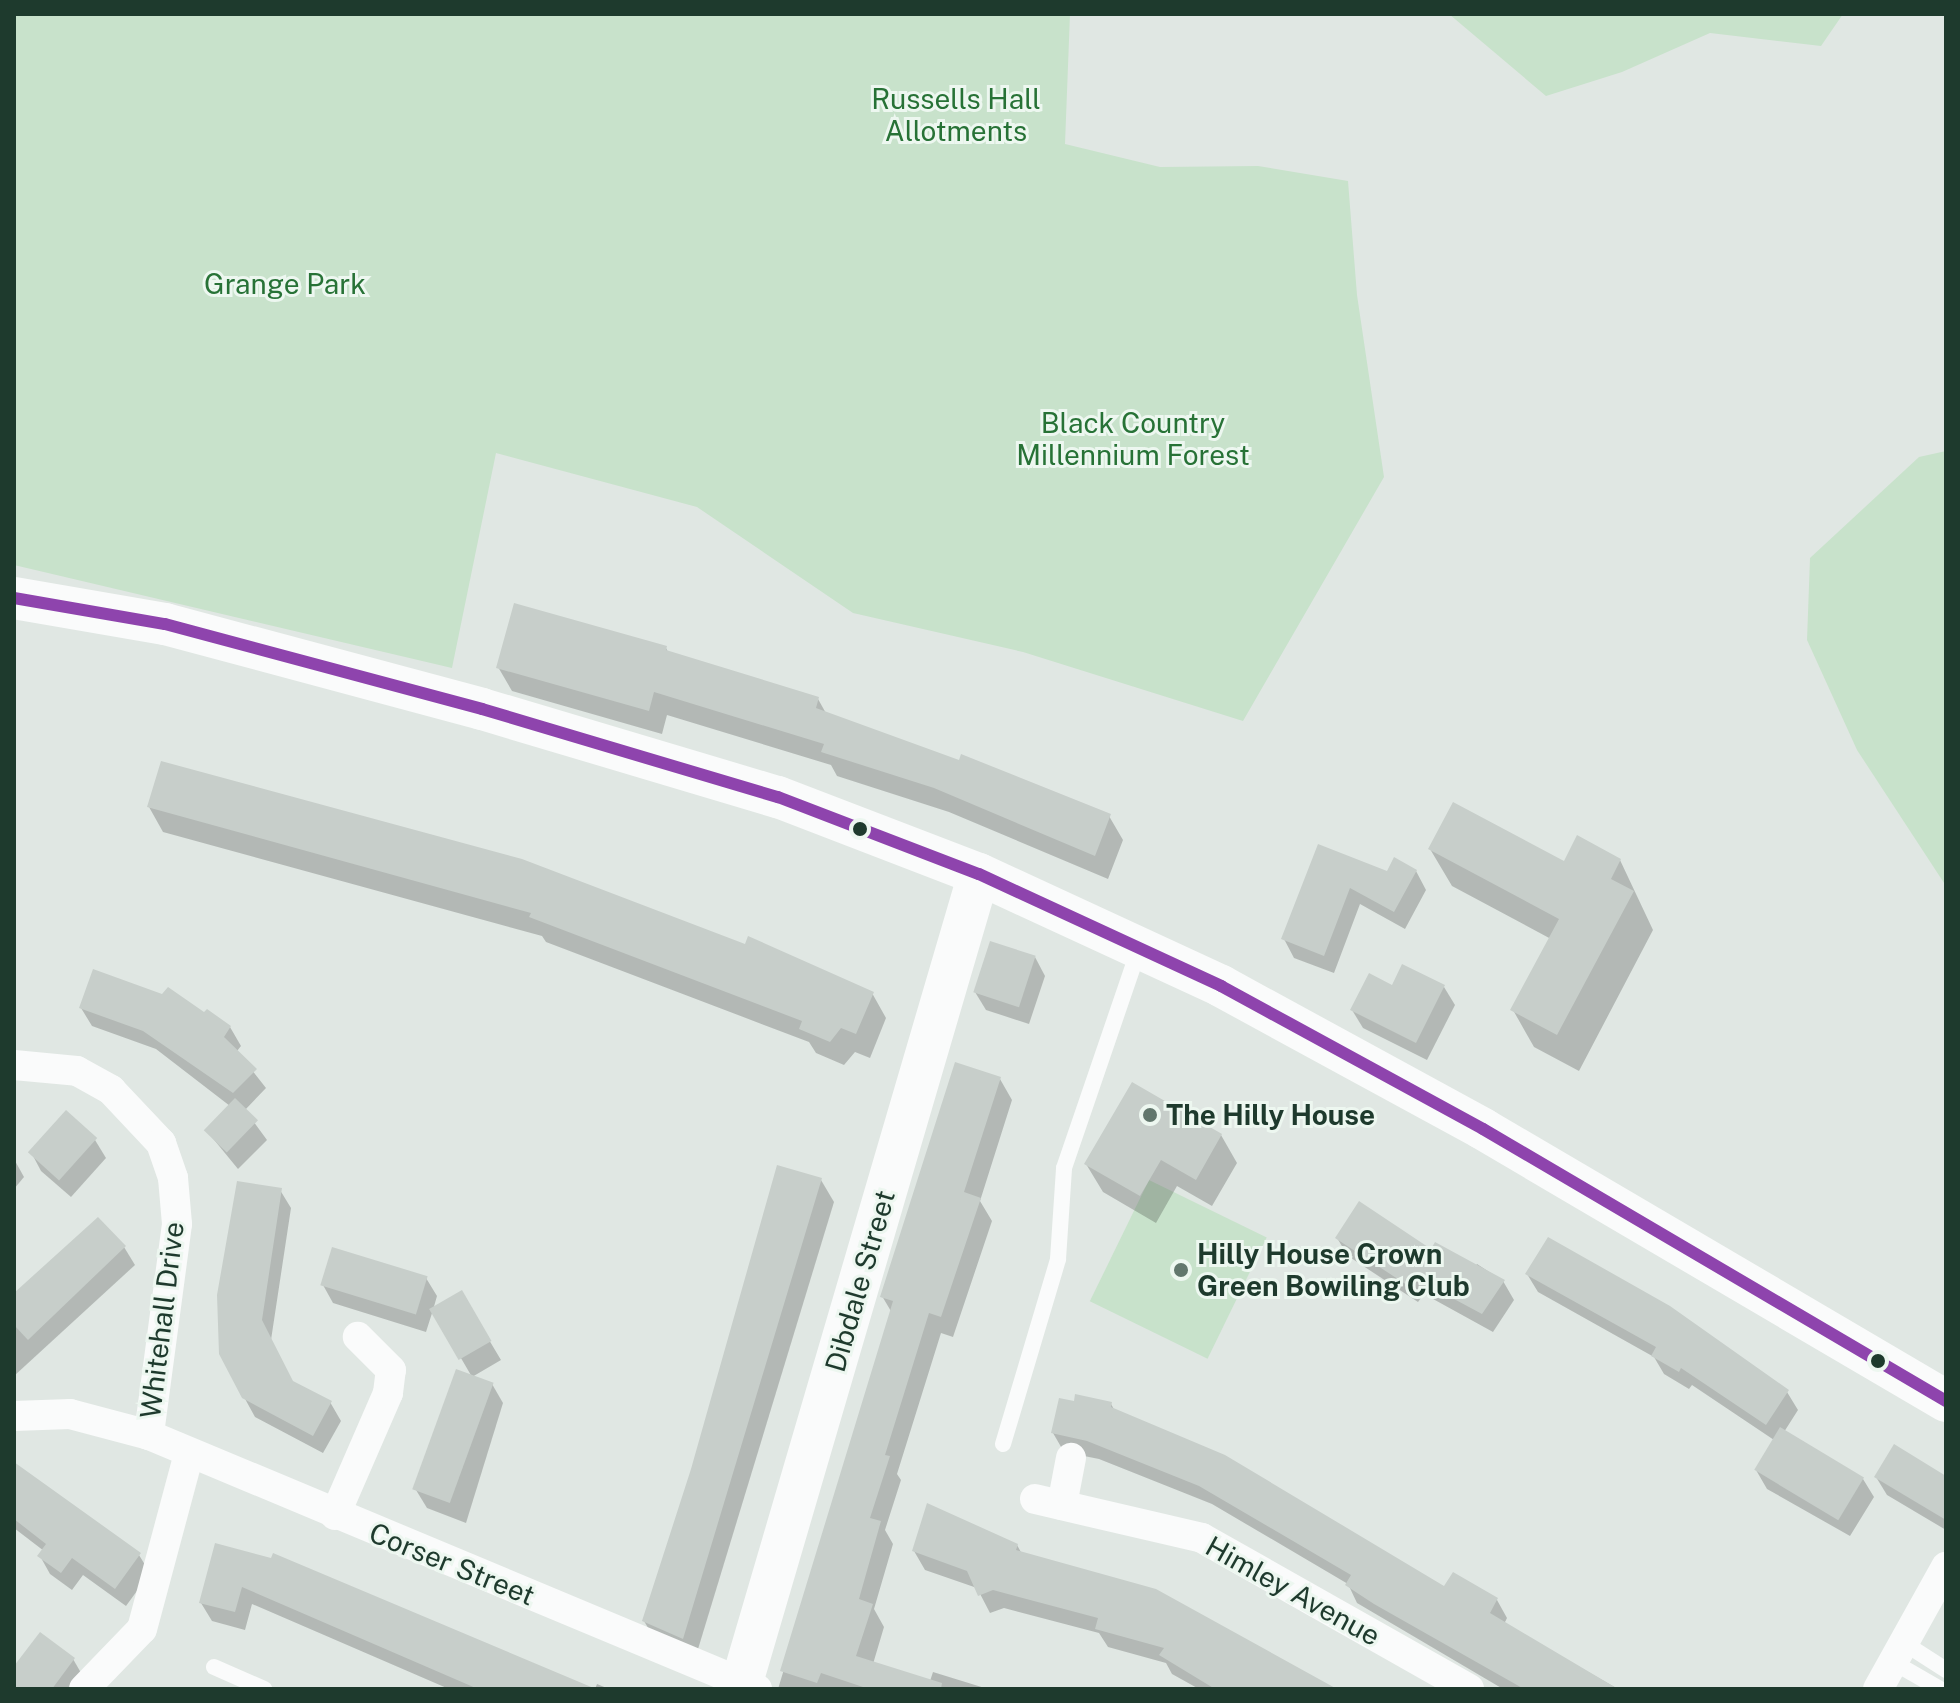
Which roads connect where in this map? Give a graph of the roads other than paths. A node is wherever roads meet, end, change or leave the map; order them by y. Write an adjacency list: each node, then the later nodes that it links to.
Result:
1 (14, 598): 2 (main road)
2 (979, 874): 3 (main road); 17 (main road, Dibdale Street)
3 (1140, 948): 6 (main road); 9 (lane)
4 (14, 1065): 8 (street, Whitehall Drive)
5 (358, 1337): 12 (street)
6 (1946, 1401)
7 (14, 1416): 8 (street, Corser Street)
8 (149, 1435): 10 (street, Corser Street)
9 (1003, 1444)
10 (189, 1454): 12 (street, Corser Street); 18 (street)
11 (1071, 1458): 20 (street, Himley Avenue)
12 (335, 1515): 17 (street, Corser Street)
13 (1946, 1567): 14 (street)
14 (1898, 1653): 16 (lane); 21 (street); 22 (lane)
15 (214, 1667): 19 (lane)
16 (1946, 1670)
17 (747, 1687)
18 (84, 1689)
19 (264, 1689)
20 (1469, 1689)
21 (1878, 1689)
22 (1940, 1689)

